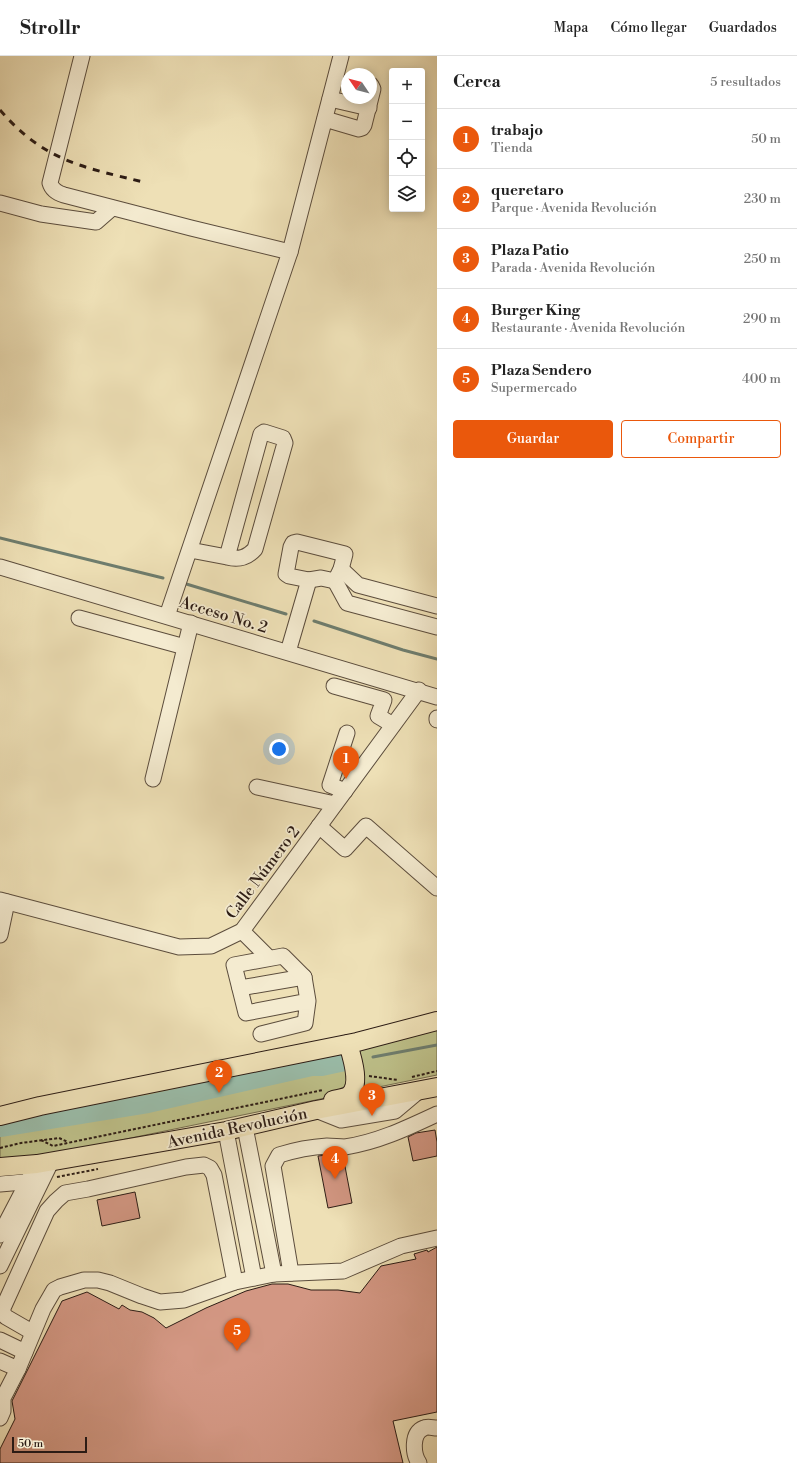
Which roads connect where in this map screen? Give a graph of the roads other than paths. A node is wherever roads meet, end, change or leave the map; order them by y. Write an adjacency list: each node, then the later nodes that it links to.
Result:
1 (82, 56): 10 (street)
2 (341, 56): 3 (street)
3 (342, 68)
4 (341, 78): 5 (street)
5 (330, 99): 7 (street); 8 (street)
6 (370, 104): 7 (street)
7 (369, 108): 8 (street)
8 (325, 119): 11 (street)
9 (0, 203): 10 (street)
10 (112, 208): 11 (street)
11 (290, 252): 12 (street)
12 (190, 550): 13 (street); 18 (street)
13 (227, 557): 13 (street)
14 (0, 567): 18 (street, Acceso No. 2)
15 (338, 575): 16 (street); 16 (street); 17 (street); 21 (street)
16 (309, 580): 23 (street)
17 (437, 606)
18 (167, 616): 20 (street, Acceso No. 2)
19 (78, 618): 22 (street)
20 (191, 623): 22 (street); 23 (street, Acceso No. 2)
21 (437, 628)
22 (185, 647): 29 (street)
23 (288, 652): 25 (street, Acceso No. 2)
24 (334, 686): 27 (street)
25 (419, 690): 26 (street, Acceso No. 2); 27 (street, Calle Número 2)
26 (437, 696)
27 (393, 726): 31 (street, Calle Número 2)
28 (347, 733): 31 (street)
29 (153, 779)
30 (257, 787): 32 (street)
31 (345, 791): 32 (street, Calle Número 2)
32 (335, 804): 33 (street, Calle Número 2)
33 (319, 826): 34 (street); 36 (street, Calle Número 2)
34 (437, 888)
35 (4, 901): 36 (street, Calle Número 2); 37 (street)
36 (242, 931): 38 (street)
37 (0, 935)
38 (269, 958): 39 (street); 40 (street)
39 (304, 977): 40 (street); 41 (street)
40 (240, 988): 41 (street)
41 (308, 1001): 43 (street)
42 (437, 1021): 44 (main road)
43 (262, 1034)
44 (349, 1047): 47 (main road); 48 (main road)
45 (422, 1085): 48 (main road, Avenida Revolución)
46 (437, 1114): 57 (street)
47 (0, 1116)
48 (288, 1118): 49 (main road, Avenida Revolución)
49 (245, 1127): 50 (main road, Avenida Revolución); 58 (street)
50 (226, 1131): 52 (main road, Avenida Revolución); 59 (street)
51 (0, 1167): 52 (main road, Avenida Revolución)
52 (39, 1172): 53 (street); 54 (street); 56 (street)
53 (0, 1184)
54 (0, 1235)
55 (437, 1238): 57 (street)
56 (0, 1266)
57 (291, 1273): 58 (street)
58 (274, 1274): 59 (street)
59 (254, 1278): 60 (street)
60 (235, 1282): 61 (street); 61 (street)
61 (32, 1332): 63 (street)
62 (0, 1340): 63 (street)
63 (25, 1352): 65 (street)
64 (0, 1361): 65 (street)
65 (18, 1369): 66 (street)
66 (5, 1384): 67 (street)
67 (0, 1418)
68 (437, 1428): 69 (street)
69 (419, 1463)

